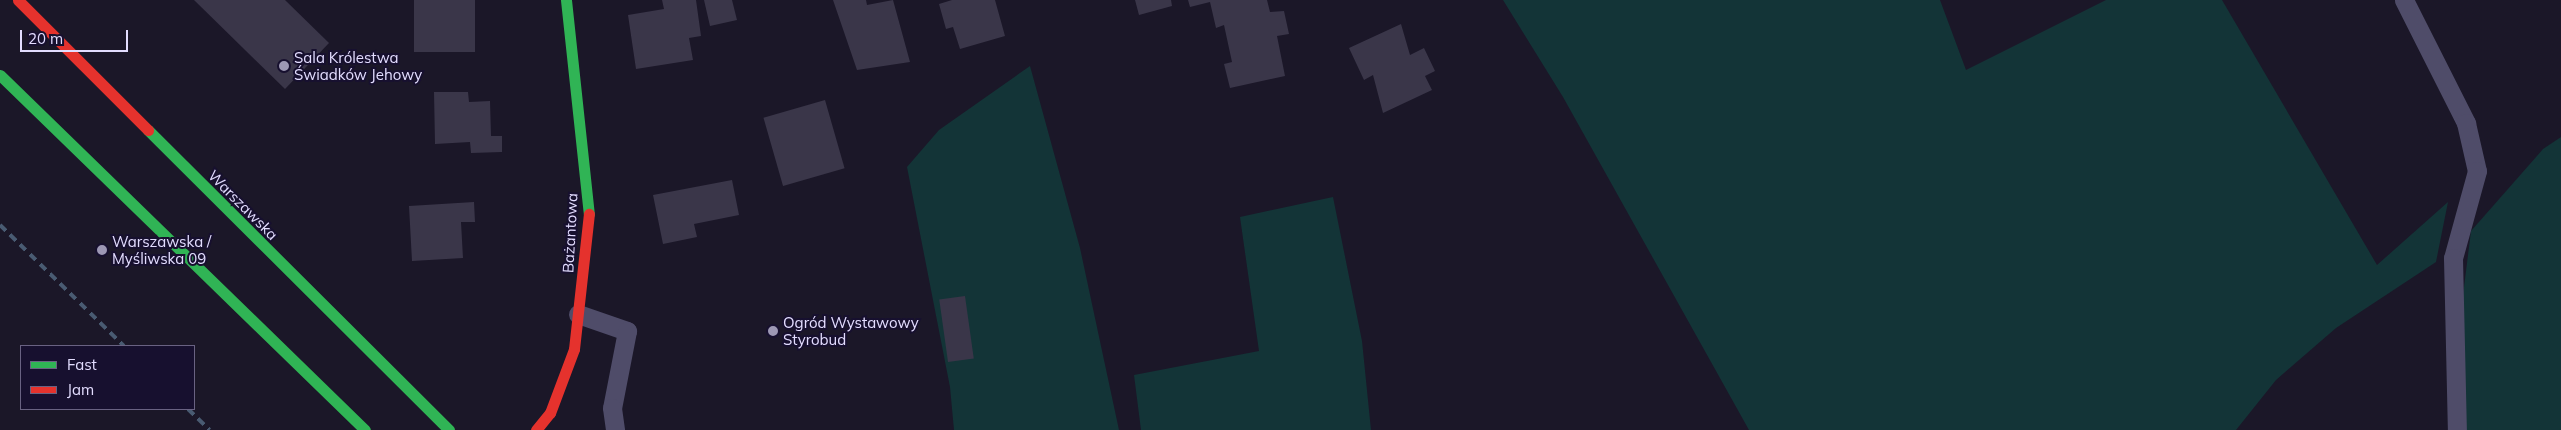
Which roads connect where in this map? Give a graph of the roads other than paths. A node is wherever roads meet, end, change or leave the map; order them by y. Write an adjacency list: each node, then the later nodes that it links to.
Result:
1 (18, 0): 7 (main road, Warszawska)
2 (566, 0): 5 (main road, Bażantowa)
3 (2404, 0): 10 (lane)
4 (0, 75): 6 (main road)
5 (578, 314): 8 (main road, Bażantowa); 9 (lane)
6 (365, 430)
7 (449, 430)
8 (536, 430)
9 (615, 430)
10 (2457, 430)

